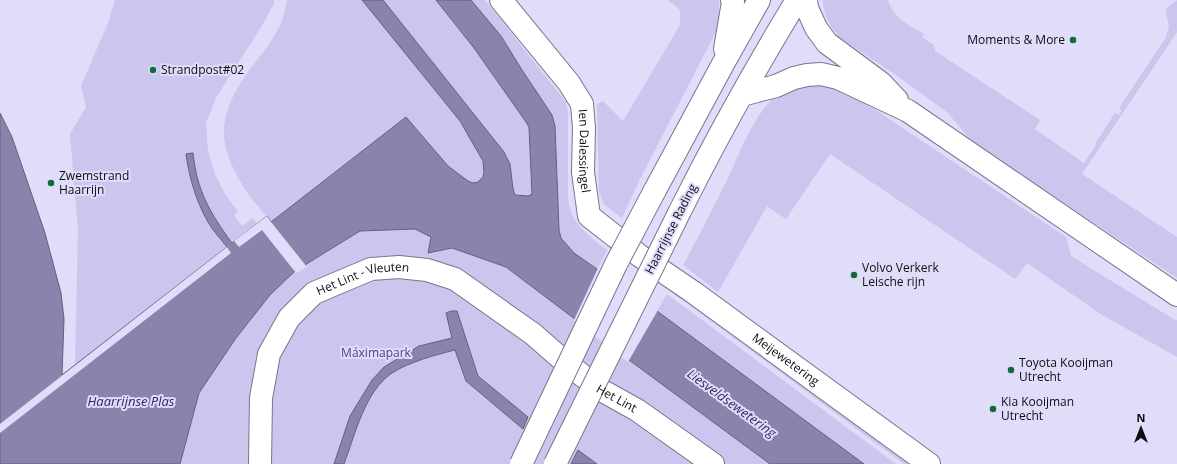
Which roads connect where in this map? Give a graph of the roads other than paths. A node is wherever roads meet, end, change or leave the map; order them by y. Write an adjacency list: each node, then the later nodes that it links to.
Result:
1 (501, 0): 9 (main road, Ien Dalessingel)
2 (732, 0): 6 (main road)
3 (759, 0): 6 (main road)
4 (797, 0): 7 (main road, Haarrijnse Rading)
5 (806, 0): 8 (main road)
6 (723, 64): 13 (main road, bridge)
7 (742, 95): 8 (main road); 14 (main road, Haarrijnse Rading, bridge)
8 (908, 111): 10 (main road)
9 (640, 256): 16 (main road, Meijewetering)
10 (1177, 295)
11 (533, 334): 12 (main road, Het Lint - Vleuten); 15 (main road, Het Lint)
12 (260, 464)
13 (521, 464)
14 (555, 464)
15 (713, 464)
16 (929, 464)

